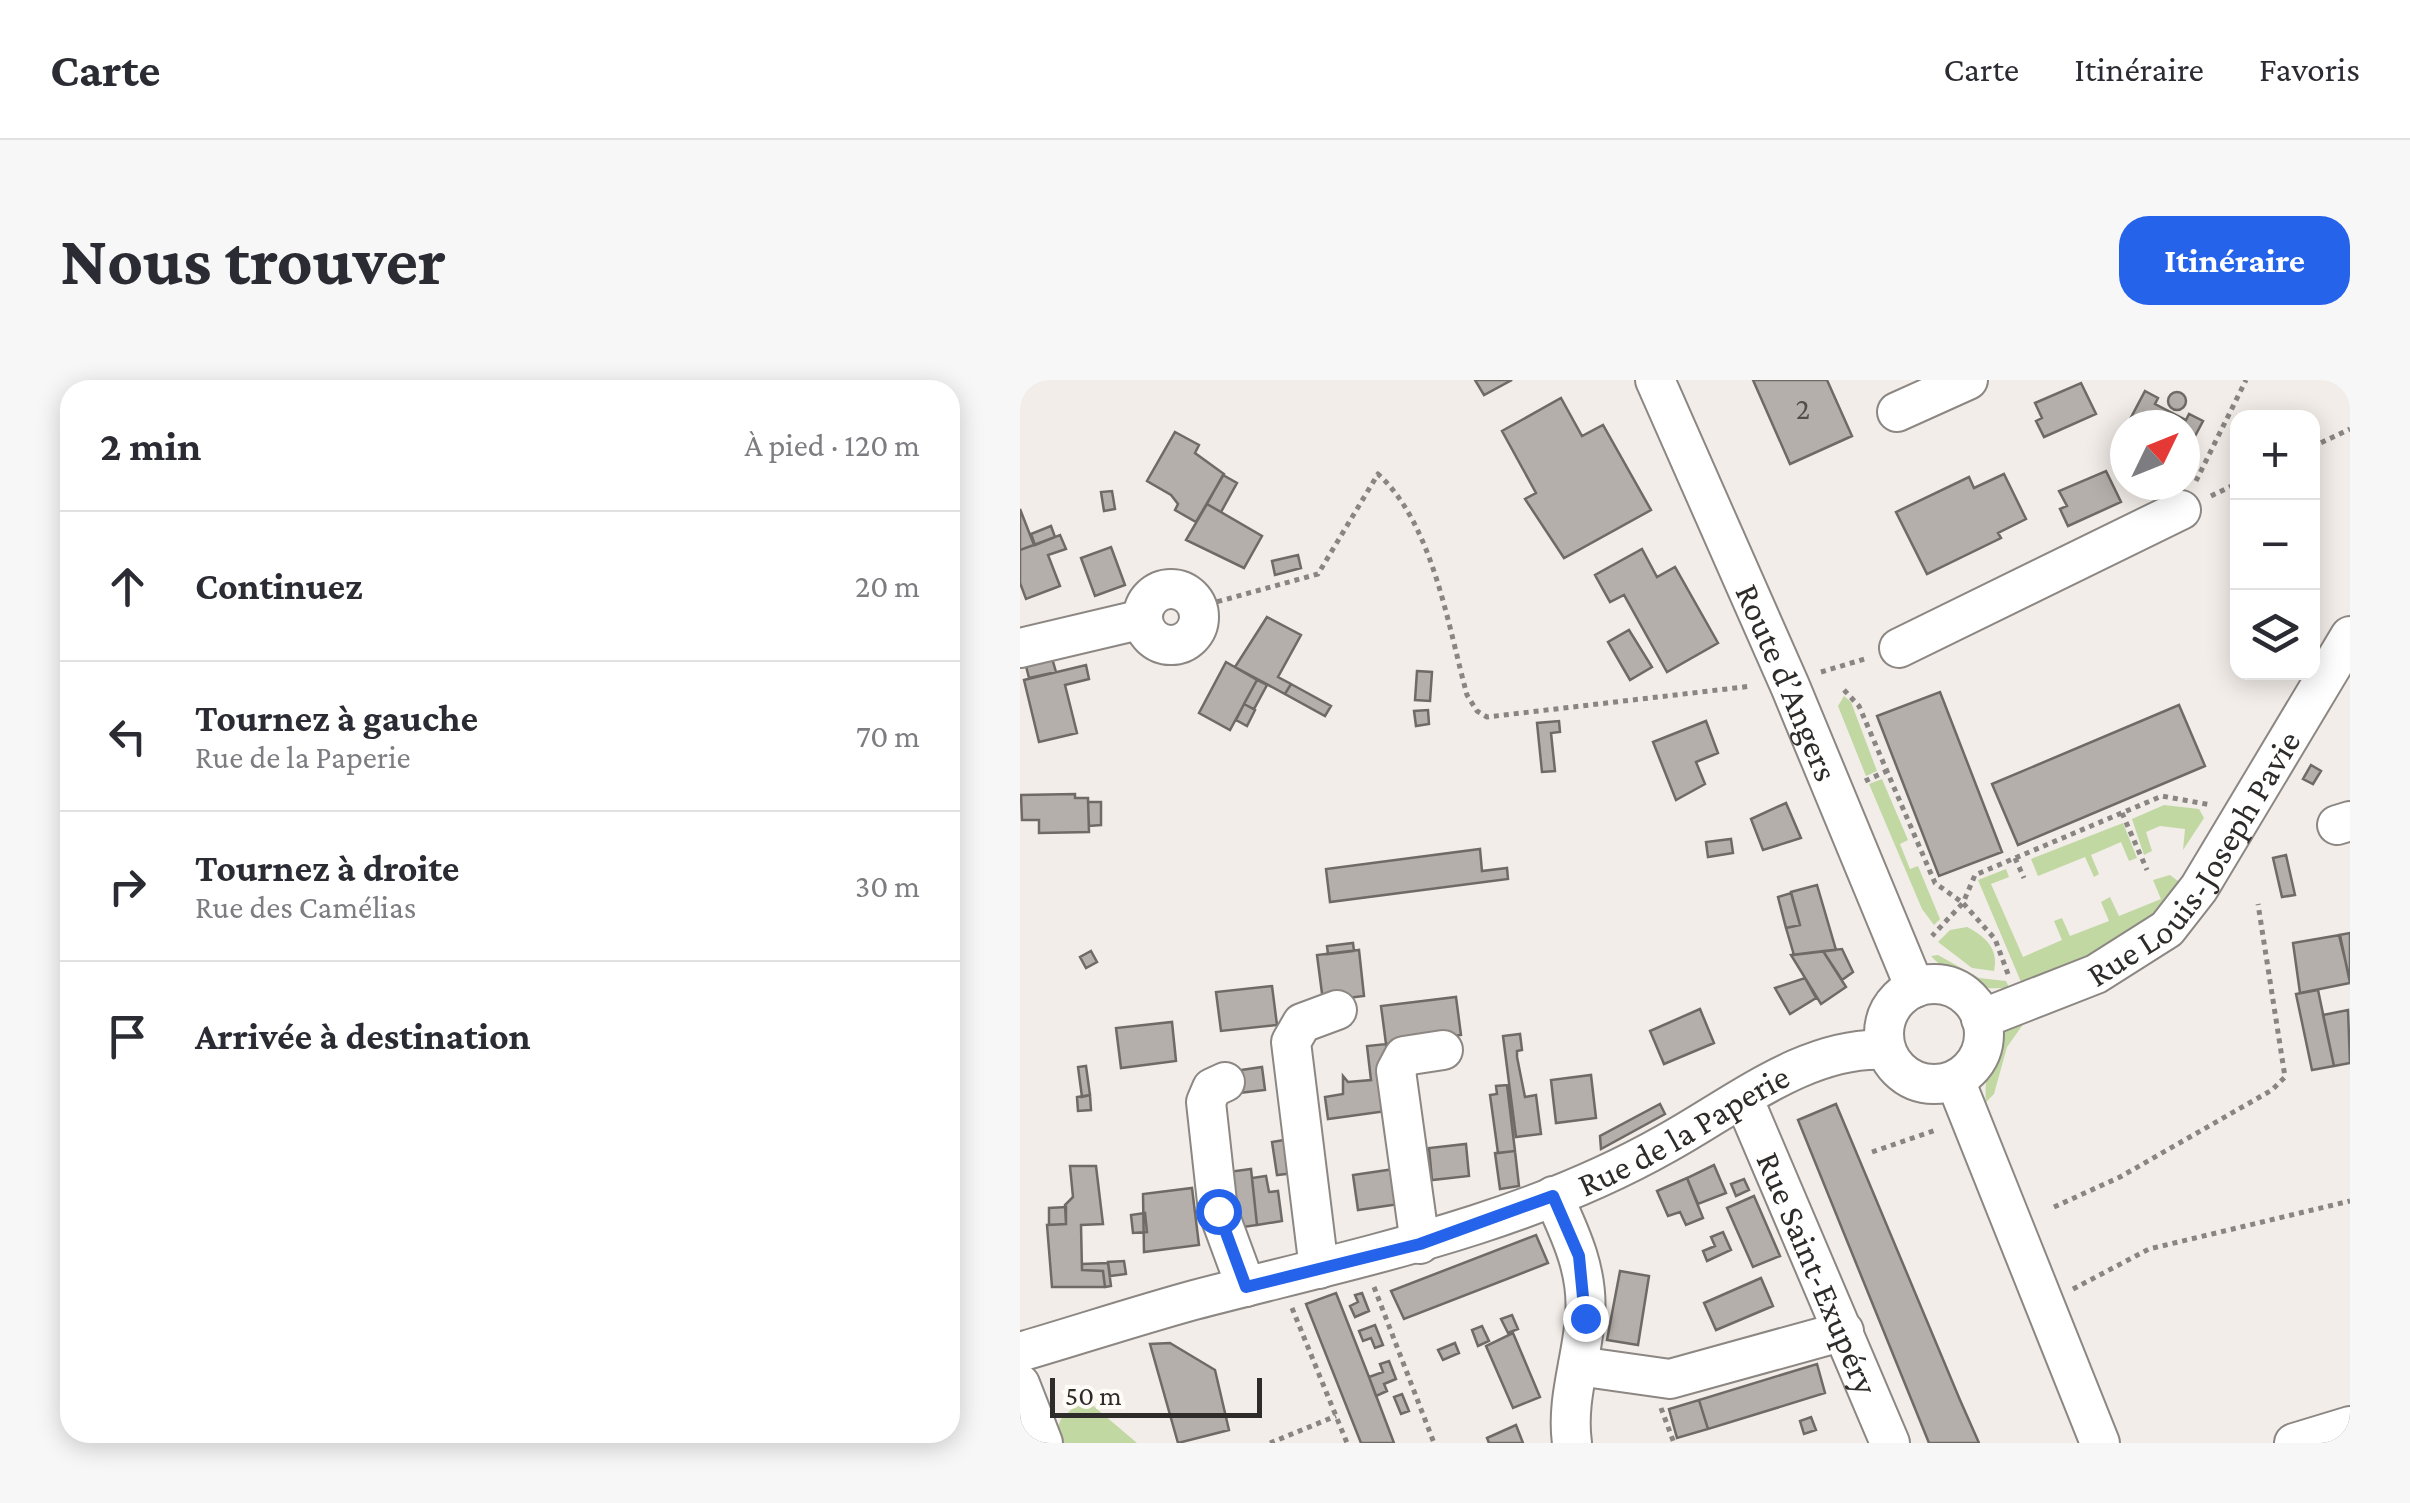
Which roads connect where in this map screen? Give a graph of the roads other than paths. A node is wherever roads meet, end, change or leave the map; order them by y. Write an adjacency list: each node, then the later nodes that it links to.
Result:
1 (1655, 380): 9 (street, Route d’Angers)
2 (1968, 380): 3 (street)
3 (1897, 412)
4 (2181, 510): 8 (street)
5 (1198, 607): 7 (street)
6 (2350, 636): 11 (street, Rue Louis-Joseph Pavie)
7 (1020, 648)
8 (1899, 648)
9 (1914, 988): 11 (street); 13 (street)
10 (1337, 1010): 19 (street)
11 (1981, 1018): 14 (street)
12 (1443, 1050): 18 (street)
13 (1886, 1050): 14 (street); 16 (street, Rue de la Paperie)
14 (1955, 1080): 29 (street)
15 (1225, 1082): 20 (street)
16 (1744, 1100): 17 (street, Rue de la Paperie); 21 (street, Rue Saint-Exupéry)
17 (1553, 1196): 18 (street, Rue de la Paperie); 23 (street)
18 (1420, 1244): 19 (street, Rue de la Paperie)
19 (1319, 1270): 20 (street, Rue de la Paperie)
20 (1246, 1287): 22 (street, Rue de la Paperie)
21 (1844, 1330): 23 (street); 28 (street, Rue Saint-Exupéry)
22 (1020, 1352)
23 (1578, 1366): 27 (street)
24 (1020, 1384): 26 (street)
25 (2350, 1426): 30 (street)
26 (1044, 1443)
27 (1572, 1443)
28 (1890, 1443)
29 (2100, 1443)
30 (2294, 1443)

